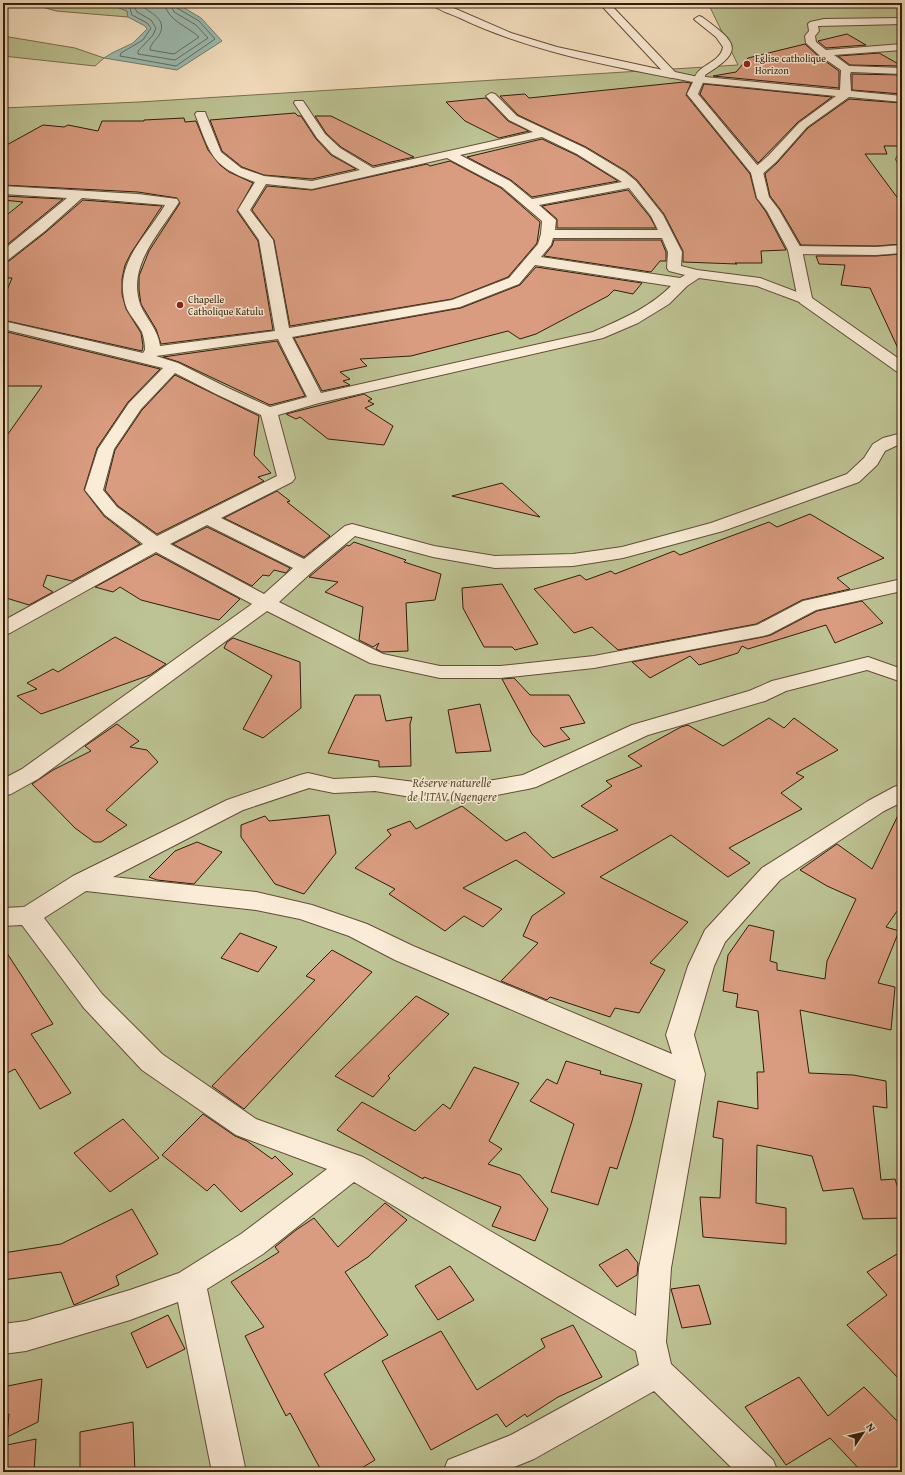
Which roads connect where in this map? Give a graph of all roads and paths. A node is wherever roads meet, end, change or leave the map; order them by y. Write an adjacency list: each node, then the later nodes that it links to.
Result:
1 (435, 3): 10 (street)
2 (604, 3): 10 (street)
3 (700, 19): 11 (street)
4 (901, 23): 6 (street)
5 (902, 47): 6 (street)
6 (823, 53): 8 (street)
7 (688, 69): 11 (street)
8 (846, 69): 9 (street); 12 (street)
9 (902, 71)
10 (672, 75): 11 (street)
11 (699, 80): 12 (street); 20 (street)
12 (846, 94): 14 (street); 20 (street)
13 (491, 96): 17 (street)
14 (902, 99)
15 (299, 103): 19 (street)
16 (201, 114): 21 (street)
17 (543, 133): 18 (street); 22 (street)
18 (448, 154): 19 (street); 25 (street)
19 (370, 171): 21 (street)
20 (757, 172): 29 (street)
21 (262, 180): 36 (street)
22 (632, 184): 25 (street); 27 (street)
23 (3, 190): 24 (street)
24 (78, 194): 30 (street); 37 (street)
25 (530, 203): 26 (street)
26 (548, 234): 27 (street); 31 (street)
27 (665, 234): 32 (street)
28 (902, 249): 29 (street)
29 (795, 250): 34 (street)
30 (3, 257)
31 (532, 260): 33 (street); 36 (street)
32 (697, 274): 33 (street); 34 (street)
33 (682, 283): 40 (street)
34 (805, 300): 39 (street)
35 (3, 326): 37 (street)
36 (283, 334): 37 (street); 40 (street)
37 (150, 354): 38 (street)
38 (173, 366): 41 (street); 44 (street)
39 (902, 368)
40 (316, 399): 41 (street)
41 (269, 412): 43 (street)
42 (902, 438): 45 (street)
43 (207, 518): 44 (street); 45 (street)
44 (156, 544): 47 (street); 48 (street)
45 (306, 567): 47 (street)
46 (902, 585): 47 (street)
47 (266, 603): 50 (street)
48 (3, 629)
49 (902, 676): 52 (street)
50 (3, 788)
51 (902, 792): 54 (street)
52 (82, 882): 53 (street); 54 (street)
53 (16, 917): 55 (street)
54 (691, 1074): 58 (street)
55 (353, 1166): 56 (street); 58 (street)
56 (190, 1283): 57 (street); 59 (street)
57 (3, 1339)
58 (653, 1357): 60 (street); 61 (street)
59 (229, 1472)
60 (460, 1472)
61 (761, 1472)

